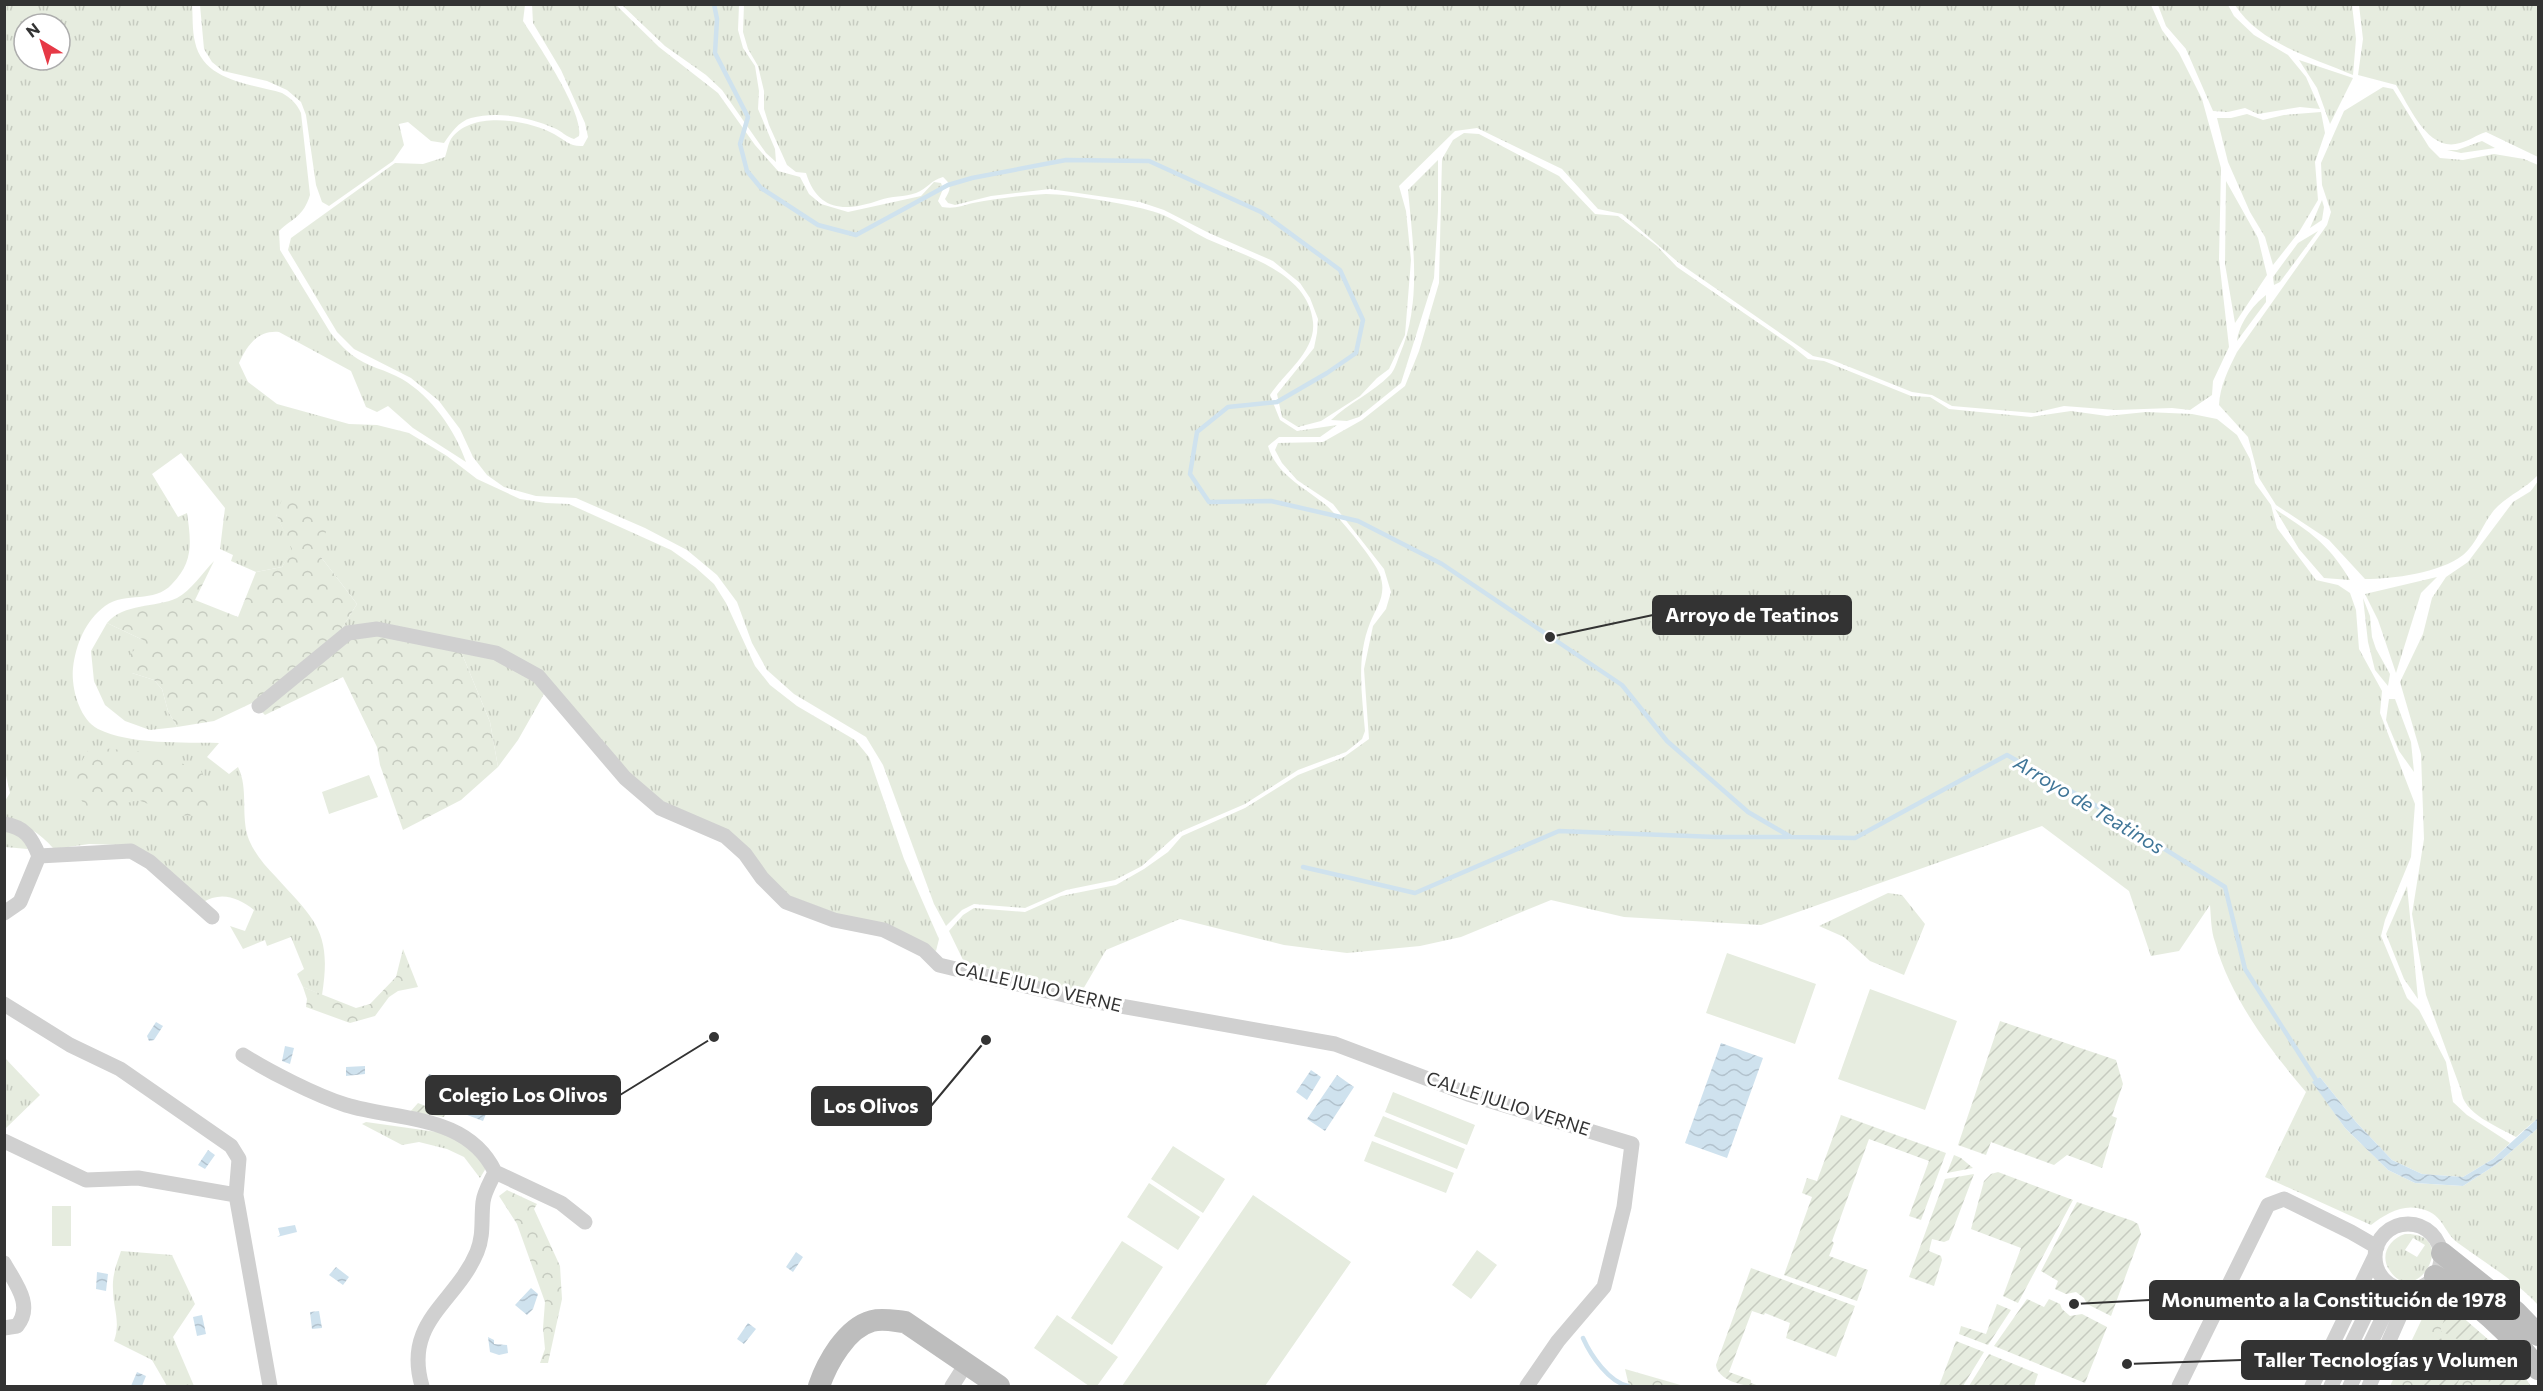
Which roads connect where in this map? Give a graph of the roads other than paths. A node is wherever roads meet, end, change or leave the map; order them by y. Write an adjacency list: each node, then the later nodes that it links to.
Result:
1 (259, 706): 27 (street, CALLE JULIO VERNE)
2 (4, 824): 3 (street)
3 (39, 856): 4 (street); 5 (street)
4 (4, 914)
5 (212, 916)
6 (4, 1004): 10 (street)
7 (243, 1055): 9 (street)
8 (4, 1141): 10 (street)
9 (495, 1172): 11 (street); 23 (street)
10 (236, 1195): 22 (street)
11 (585, 1222)
12 (2376, 1251): 13 (street); 16 (street); 28 (street); 29 (street)
13 (2442, 1253): 15 (street); 19 (street)
14 (4, 1263): 18 (street)
15 (2435, 1276): 17 (street); 21 (street)
16 (2384, 1279): 17 (street); 30 (street)
17 (2402, 1289): 31 (street); 32 (street)
18 (4, 1328)
19 (2538, 1335)
20 (966, 1364): 24 (street); 25 (street); 26 (street)
21 (2538, 1369)
22 (270, 1386)
23 (422, 1386)
24 (819, 1386)
25 (952, 1386)
26 (999, 1386)
27 (1527, 1386)
28 (2179, 1386)
29 (2312, 1386)
30 (2331, 1386)
31 (2350, 1386)
32 (2369, 1386)

